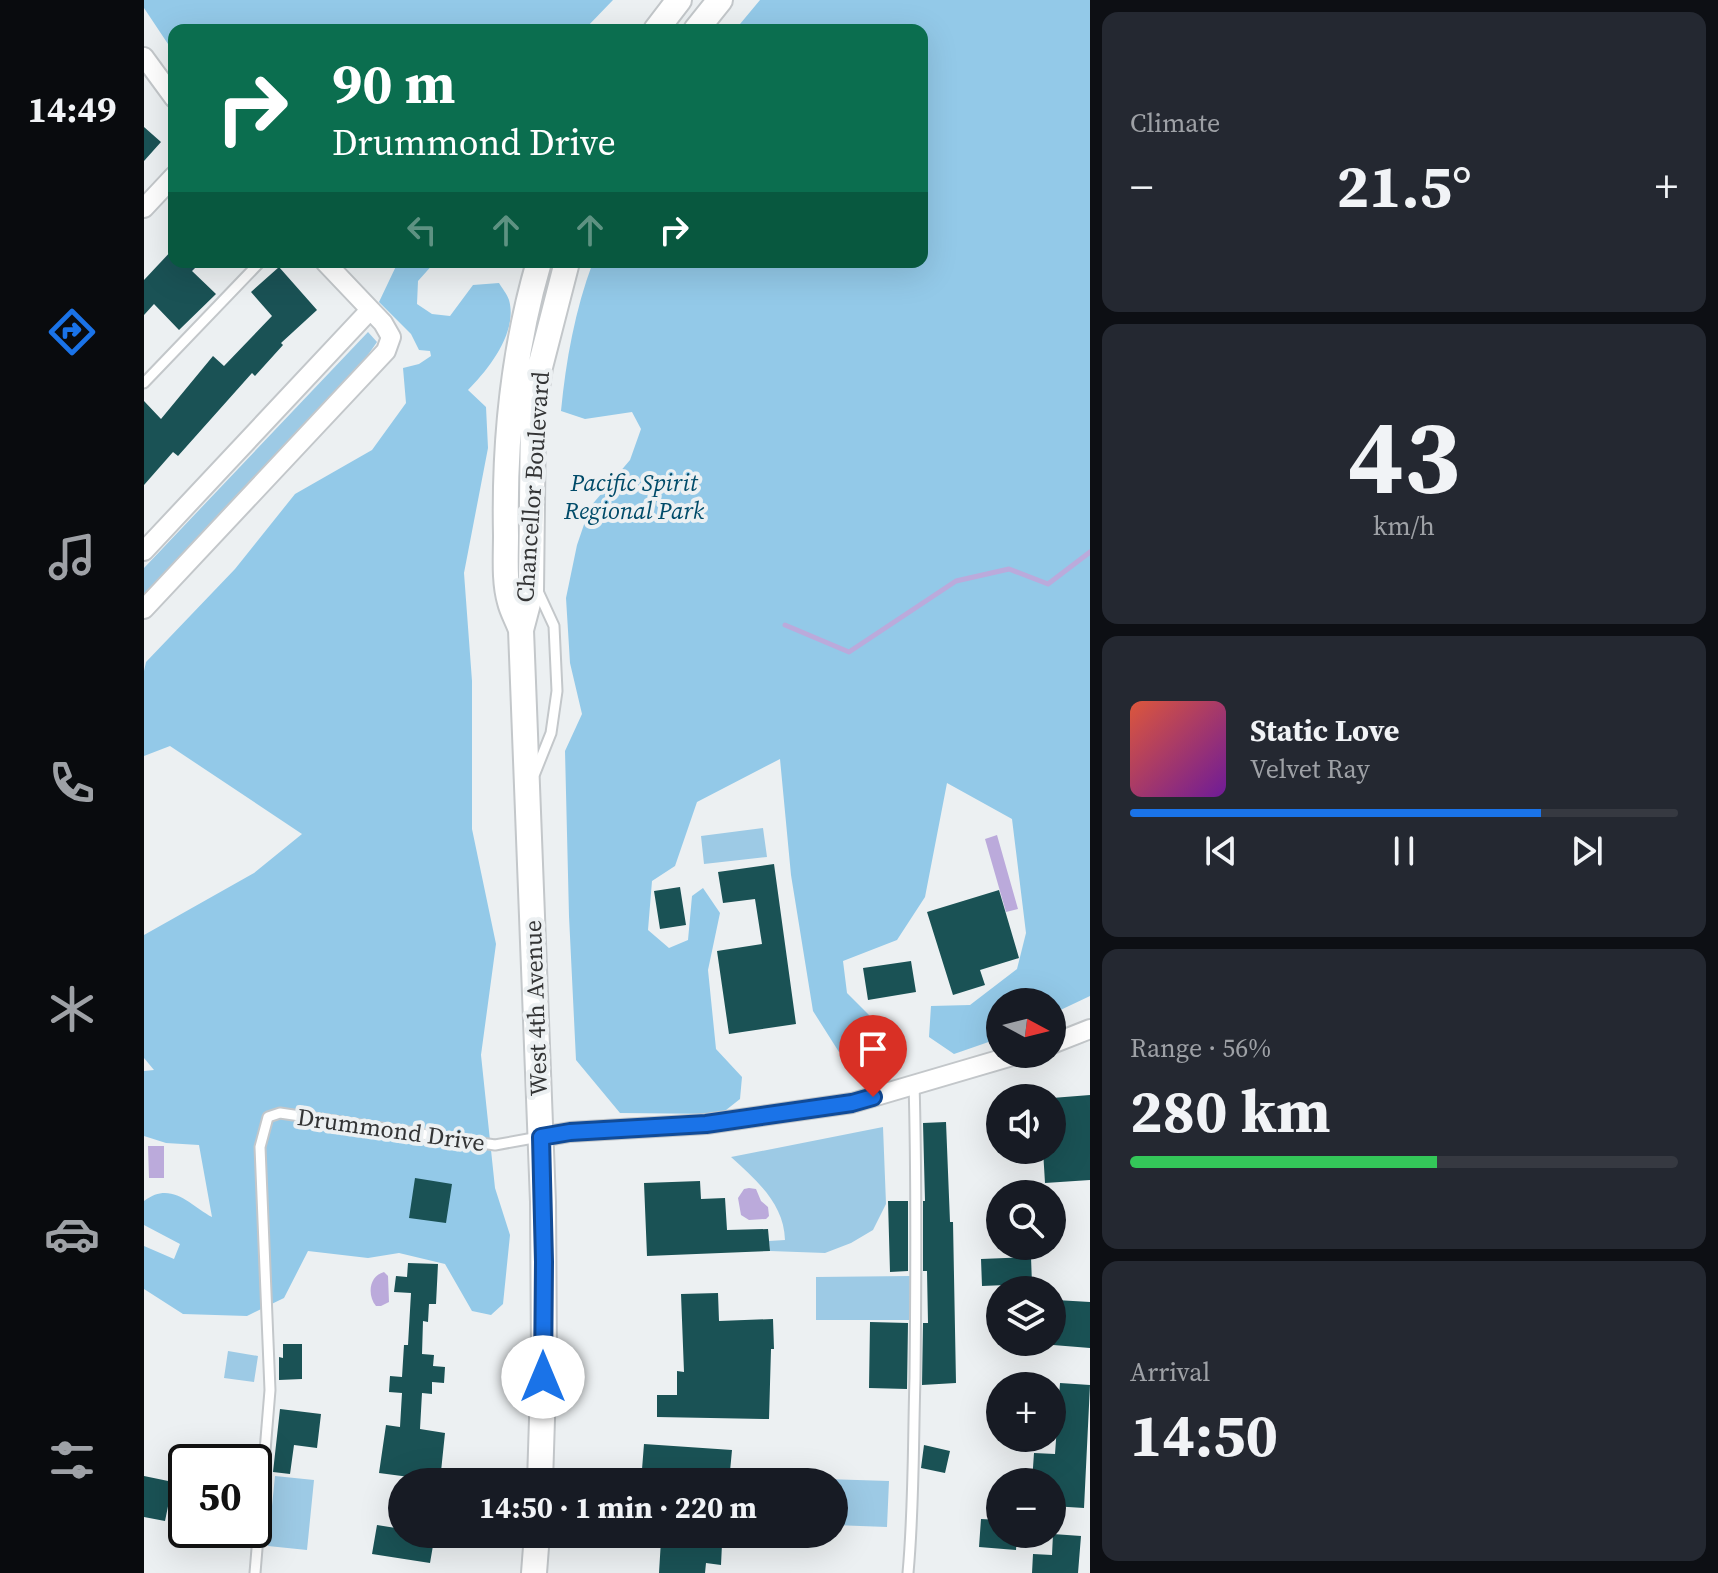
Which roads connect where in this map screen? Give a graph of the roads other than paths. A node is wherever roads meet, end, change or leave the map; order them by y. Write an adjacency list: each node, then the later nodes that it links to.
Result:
1 (679, 0): 3 (main road)
2 (720, 0): 4 (main road)
3 (661, 24)
4 (701, 24)
5 (144, 57): 6 (street)
6 (168, 90)
7 (168, 182): 8 (street)
8 (144, 208)
9 (254, 268): 14 (lane)
10 (331, 268): 13 (street)
11 (538, 268): 18 (main road, Chancellor Boulevard)
12 (565, 268): 16 (main road, Chancellor Boulevard)
13 (370, 310): 15 (street); 17 (street)
14 (144, 383)
15 (144, 551)
16 (531, 577): 18 (main road, Chancellor Boulevard); 19 (lane)
17 (144, 609)
18 (521, 630): 19 (main road, West 4th Avenue)
19 (527, 791): 24 (main road, West 4th Avenue)
20 (1090, 1029): 21 (street)
21 (1066, 1038)
22 (986, 1063): 23 (street, Drummond Drive)
23 (914, 1084): 24 (street, Drummond Drive); 29 (lane)
24 (541, 1137): 25 (main road, West 4th Avenue); 27 (lane, Drummond Drive)
25 (540, 1468)
26 (536, 1548): 28 (main road)
27 (255, 1573)
28 (534, 1573)
29 (908, 1573)

